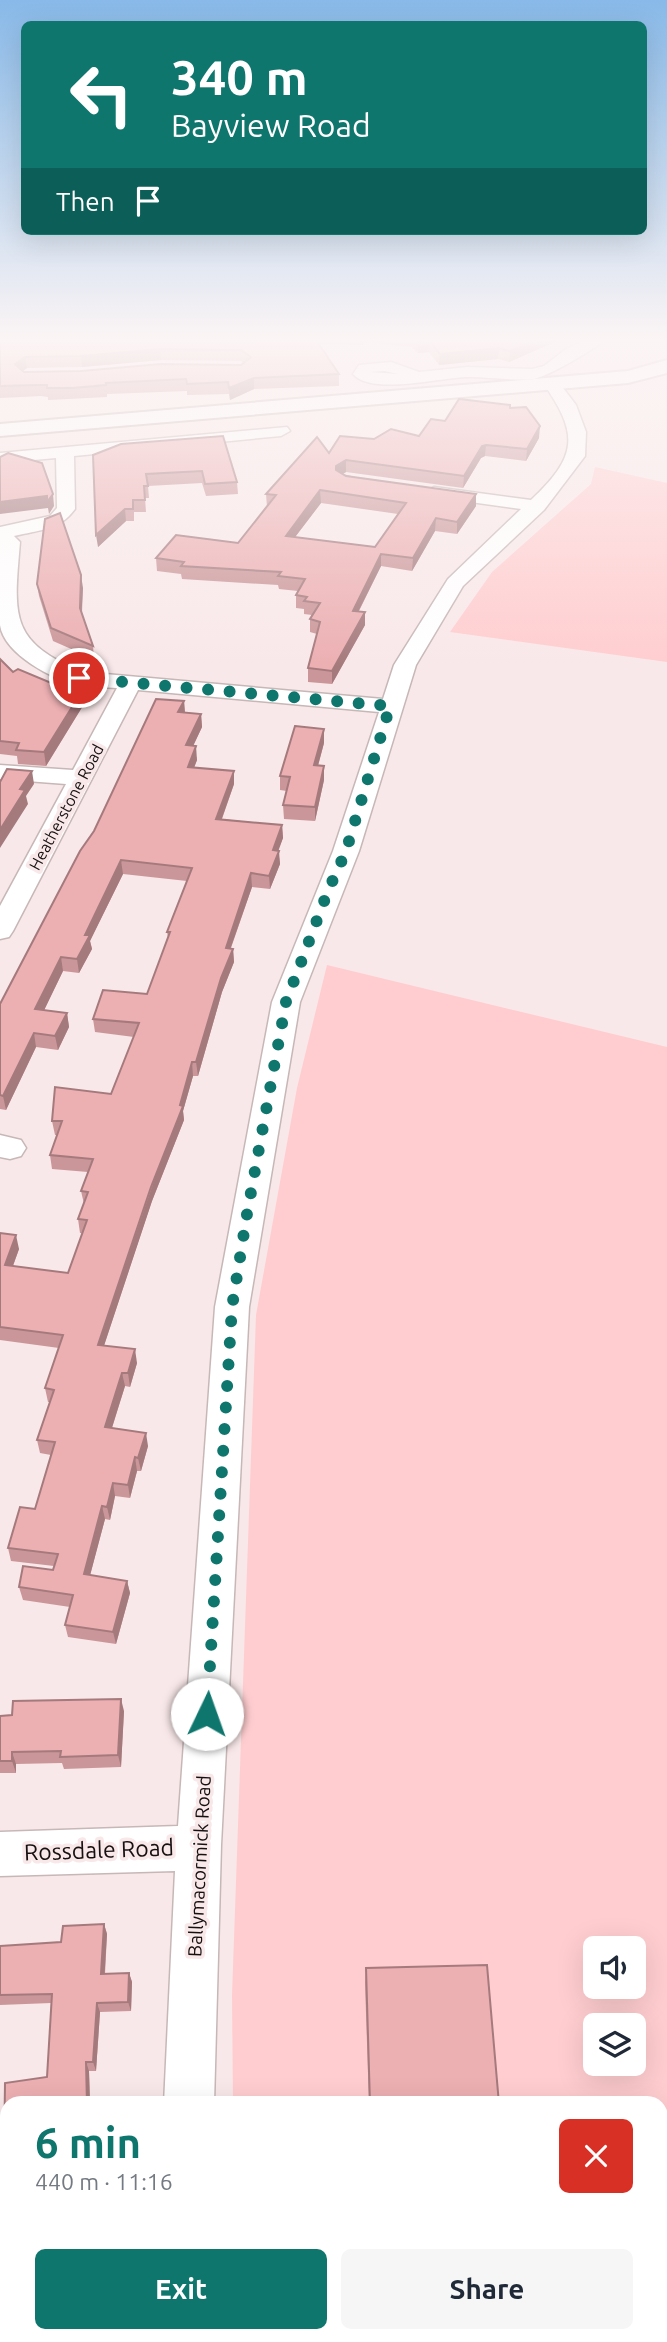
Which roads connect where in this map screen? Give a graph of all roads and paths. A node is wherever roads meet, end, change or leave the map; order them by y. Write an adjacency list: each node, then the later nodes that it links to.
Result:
1 (93, 449): 3 (street)
2 (576, 449): 6 (street, Ballymacormick Road)
3 (65, 452): 4 (street); 7 (street)
4 (0, 458)
5 (414, 489): 6 (street)
6 (537, 506): 10 (street, Ballymacormick Road)
7 (0, 534): 8 (street)
8 (1, 620): 9 (street)
9 (131, 683): 10 (street); 12 (street, Heatherstone Road)
10 (390, 706): 14 (street, Ballymacormick Road)
11 (0, 772): 12 (street)
12 (82, 778): 13 (street, Heatherstone Road)
13 (0, 931)
14 (199, 1845): 15 (street, Rossdale Road); 16 (street, Ballymacormick Road)
15 (0, 1854)
16 (190, 2096)

